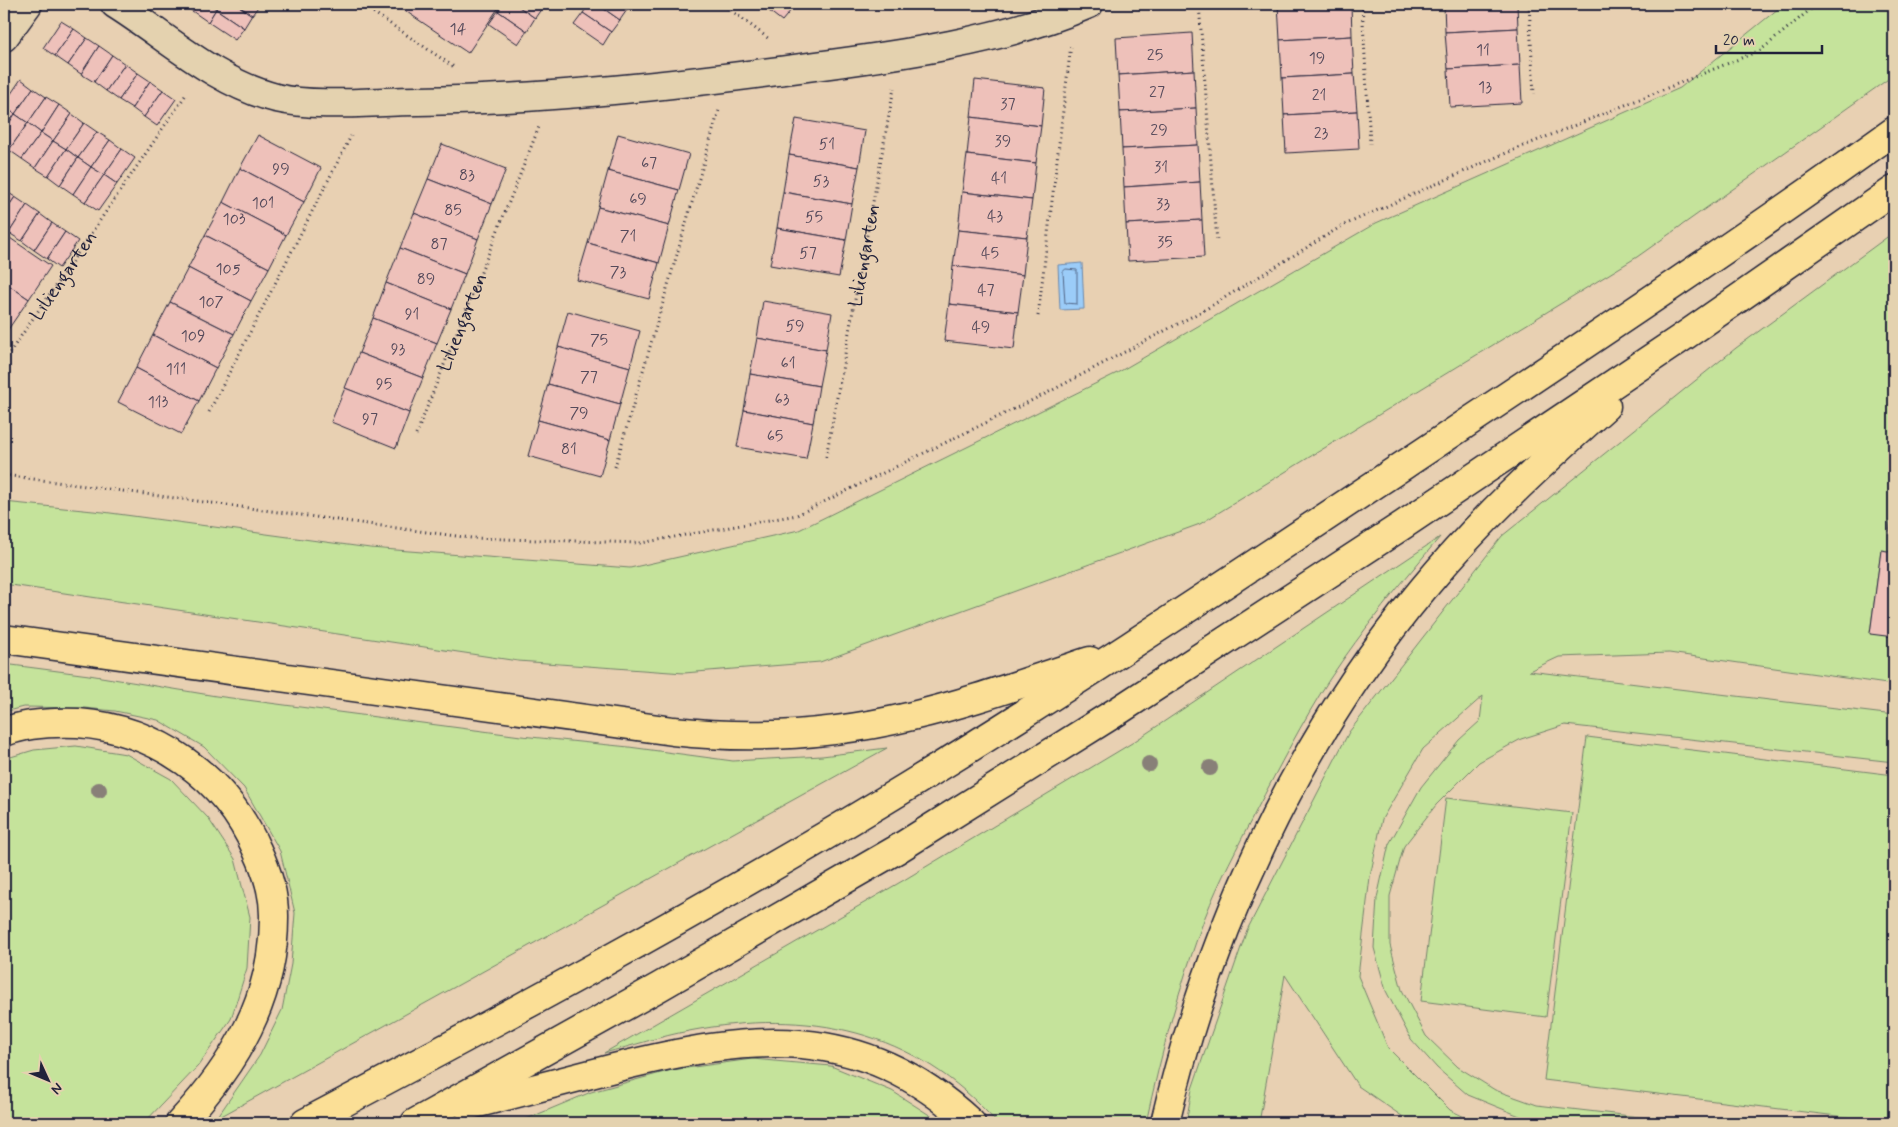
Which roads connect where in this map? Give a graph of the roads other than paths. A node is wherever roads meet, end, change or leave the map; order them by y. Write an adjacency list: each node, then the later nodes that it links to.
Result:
1 (28, 4): 4 (street)
2 (115, 4): 3 (street)
3 (1082, 7)
4 (4, 37)
5 (1894, 131): 9 (highway)
6 (1894, 190): 7 (highway)
7 (1683, 337): 11 (highway); 15 (highway)
8 (4, 639): 9 (highway)
9 (1128, 649): 13 (highway)
10 (4, 732): 12 (highway)
11 (423, 1119): 14 (highway)
12 (180, 1123)
13 (306, 1123)
14 (971, 1123)
15 (1165, 1123)

